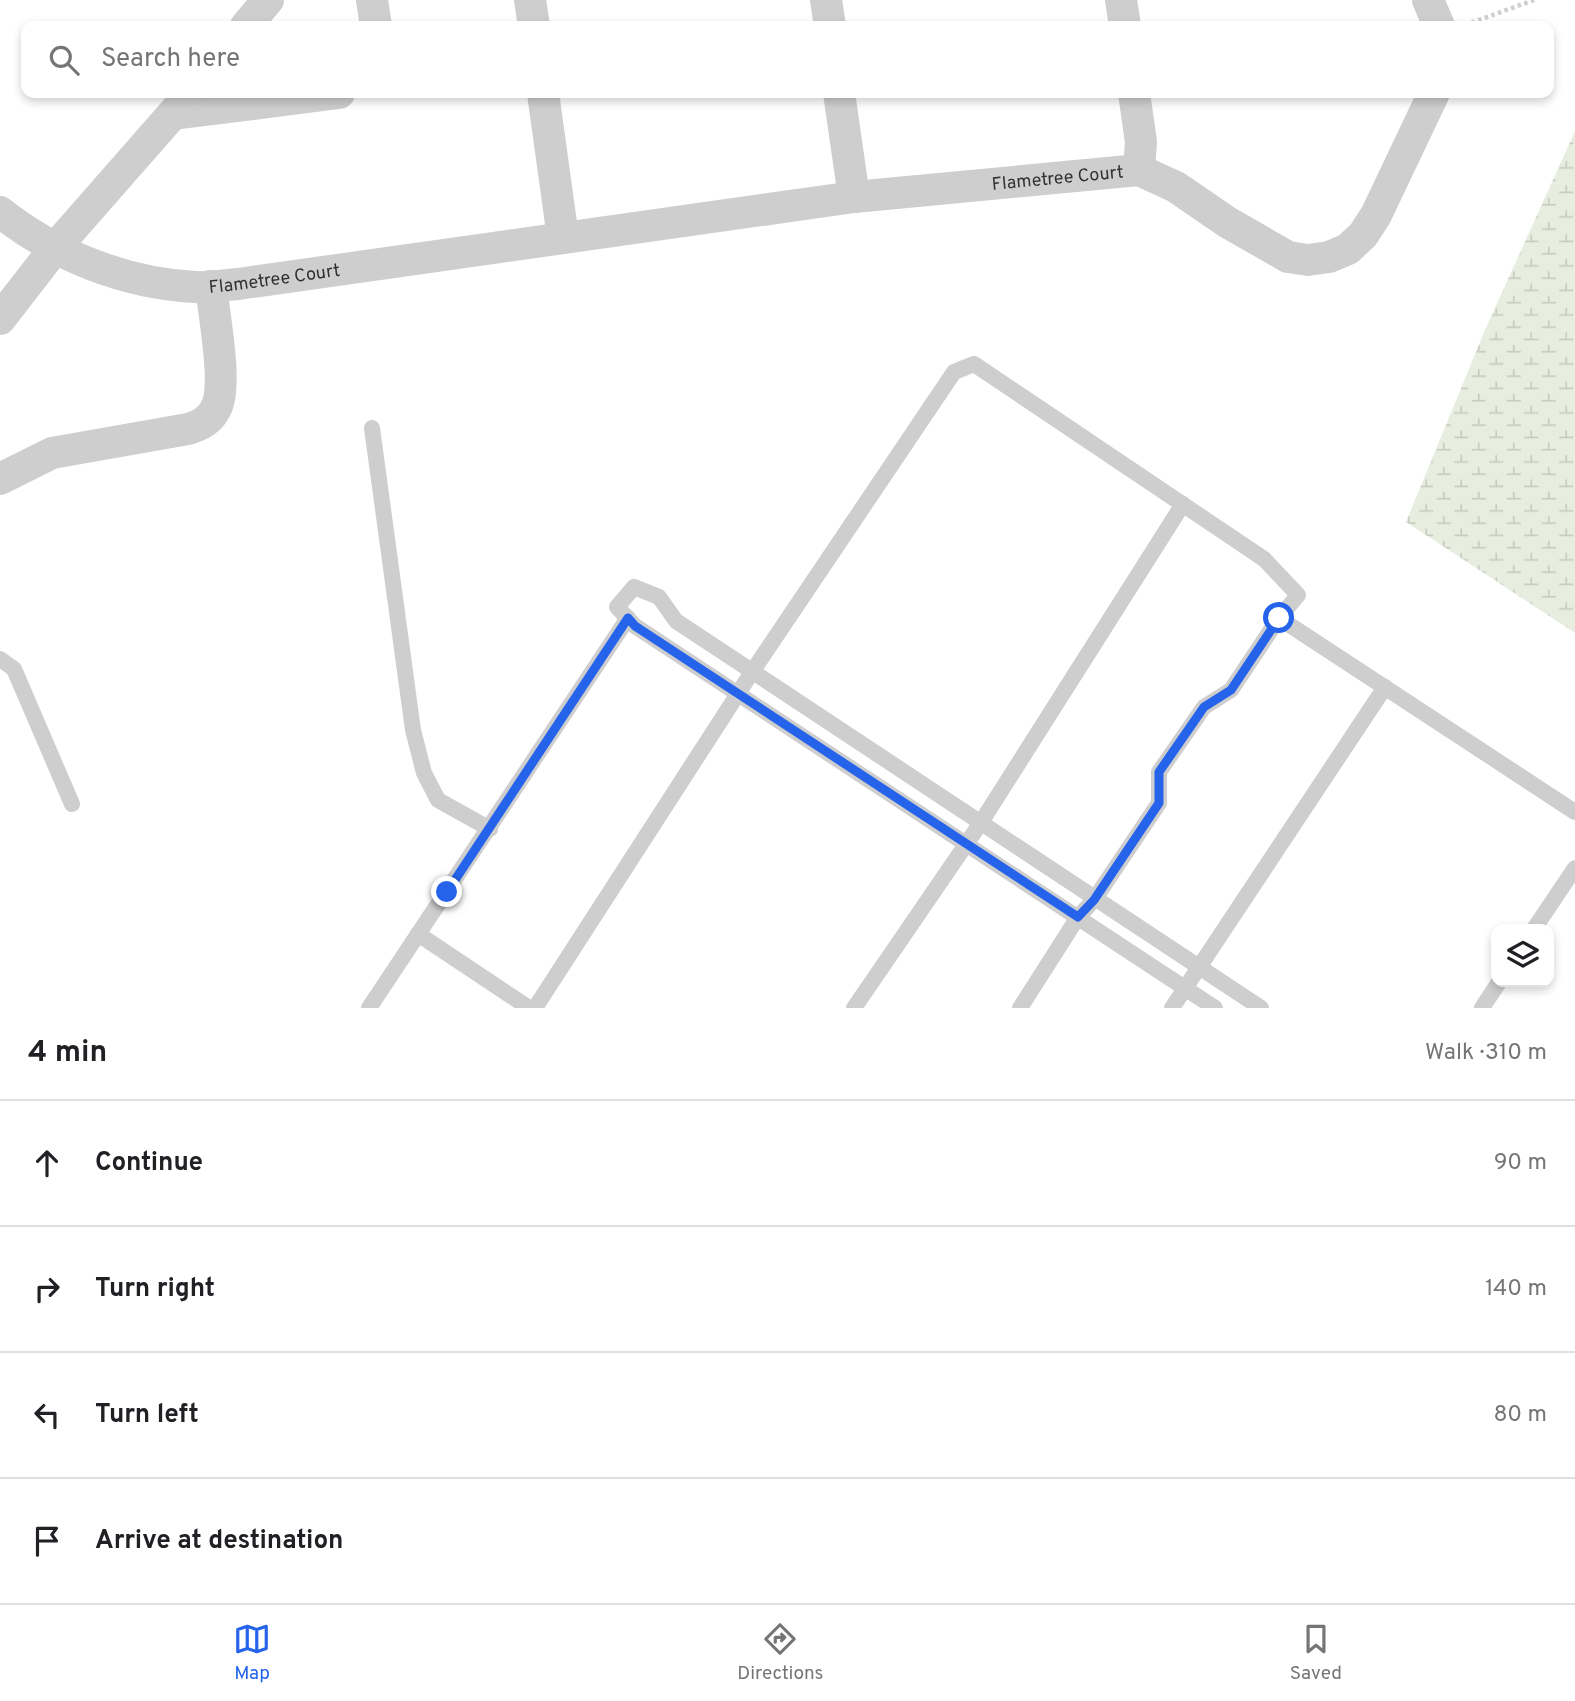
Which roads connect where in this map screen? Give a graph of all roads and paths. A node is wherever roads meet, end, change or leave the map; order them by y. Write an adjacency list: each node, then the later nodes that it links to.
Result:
1 (268, 0): 8 (street)
2 (372, 0): 9 (street)
3 (530, 0): 10 (street)
4 (826, 0): 11 (street)
5 (1121, 0): 12 (street)
6 (1427, 0): 13 (street)
7 (1534, 0): 14 (path)
8 (250, 21)
9 (375, 21)
10 (533, 21)
11 (829, 21)
12 (1124, 21)
13 (1437, 21)
14 (1476, 21)
15 (260, 98): 20 (street)
16 (544, 98): 24 (street)
17 (840, 98): 22 (street)
18 (1135, 98): 21 (street)
19 (1432, 98): 21 (street, Flametree Court)
20 (182, 103): 25 (street)
21 (1139, 170): 22 (street, Flametree Court)
22 (855, 197): 24 (street, Flametree Court)
23 (0, 212): 25 (street, Flametree Court)
24 (563, 238): 26 (street, Flametree Court)
25 (55, 248): 26 (street, Flametree Court); 27 (street)
26 (211, 286): 29 (street)
27 (0, 319)
28 (372, 428): 42 (lane)
29 (0, 479)
30 (1183, 504): 32 (lane); 34 (lane); 41 (lane)
31 (628, 618): 34 (lane); 36 (lane); 42 (lane)
32 (1279, 618): 35 (lane); 45 (lane)
33 (0, 659): 39 (lane)
34 (752, 672): 36 (lane); 37 (lane)
35 (1385, 687): 40 (lane); 49 (lane)
36 (738, 693): 38 (lane); 53 (lane)
37 (865, 747): 38 (lane); 41 (lane)
38 (852, 768): 43 (lane)
39 (72, 804)
40 (1575, 811)
41 (980, 824): 43 (lane); 45 (lane)
42 (490, 829): 48 (lane)
43 (966, 843): 46 (lane); 54 (lane)
44 (1575, 869): 47 (lane)
45 (1094, 900): 46 (lane); 49 (lane)
46 (1078, 917): 51 (lane); 55 (lane)
47 (1537, 924)
48 (418, 934): 52 (lane); 53 (lane)
49 (1199, 968): 51 (lane); 58 (lane)
50 (1496, 987): 59 (lane)
51 (1185, 988): 56 (lane); 57 (lane)
52 (369, 1008)
53 (532, 1008)
54 (854, 1008)
55 (1020, 1008)
56 (1172, 1008)
57 (1215, 1008)
58 (1261, 1008)
59 (1482, 1008)

